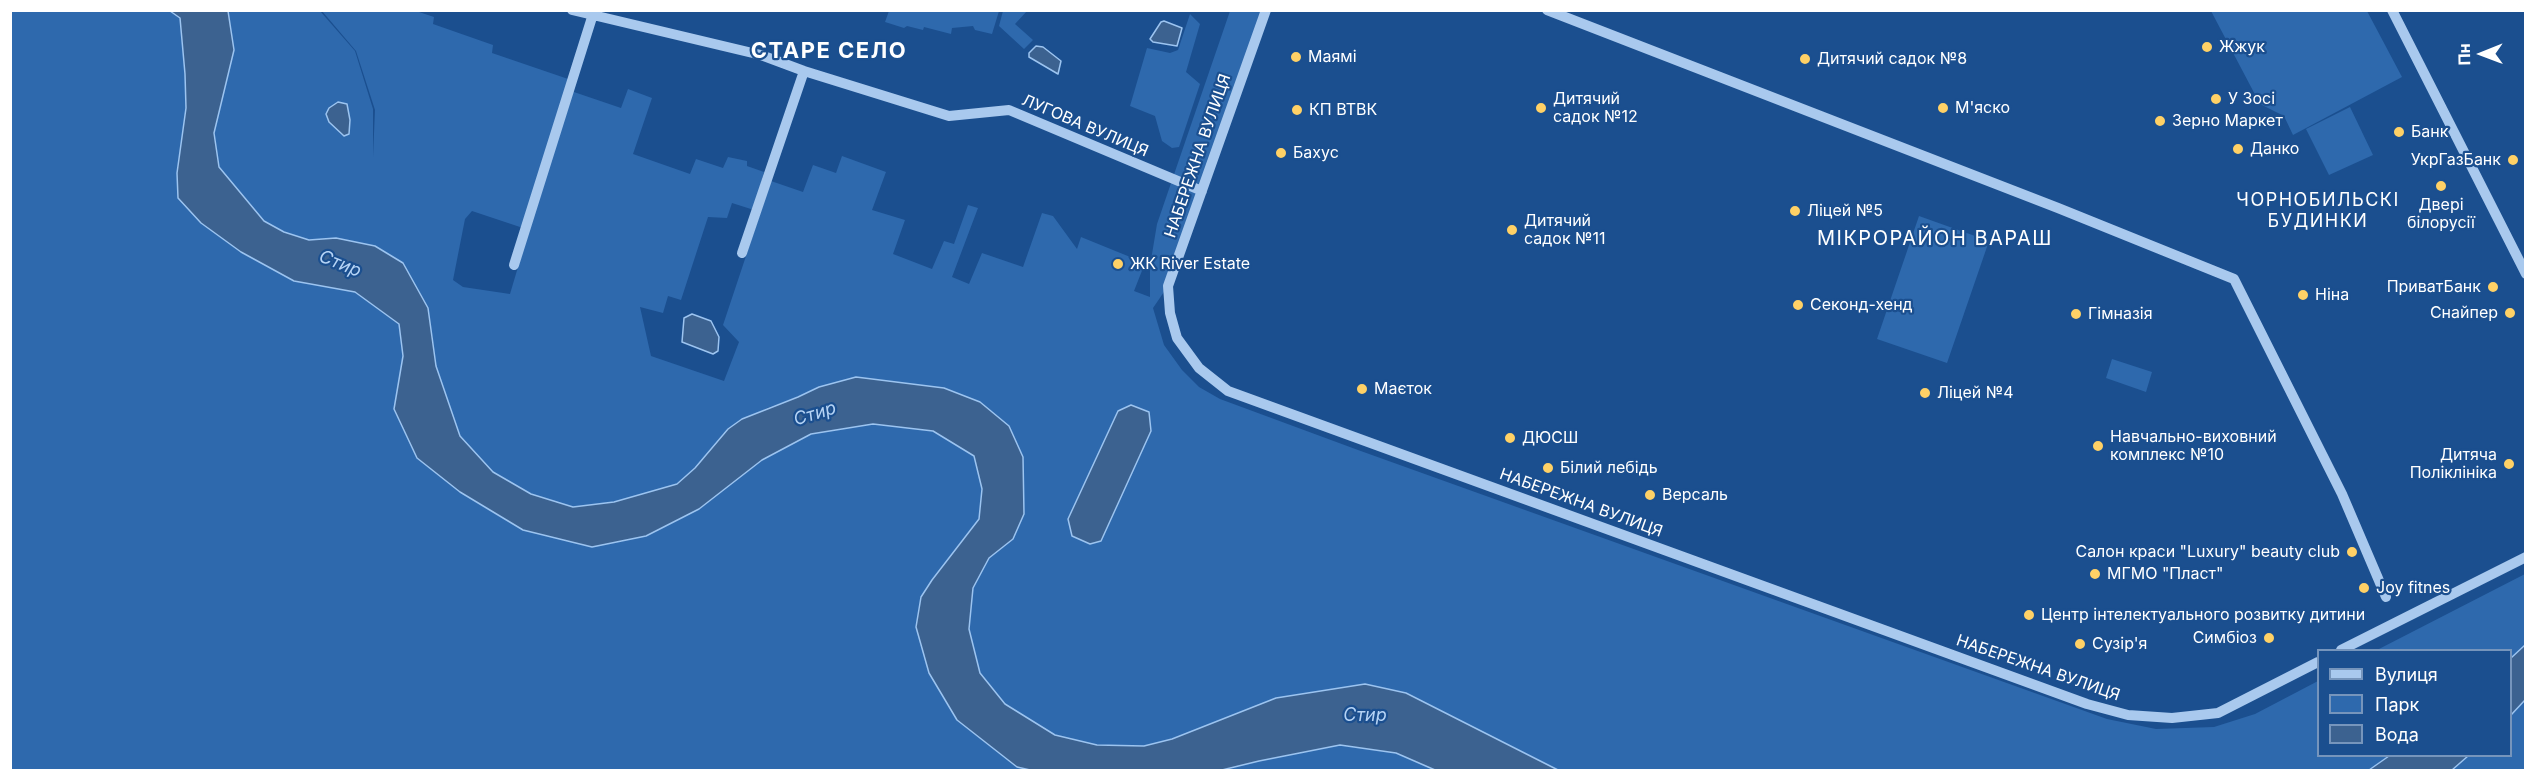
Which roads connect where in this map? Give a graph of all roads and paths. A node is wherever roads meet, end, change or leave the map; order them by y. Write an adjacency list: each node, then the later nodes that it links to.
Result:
1 (572, 10): 5 (street, ЛУГОВА ВУЛИЦЯ)
2 (1266, 10): 7 (street, НАБЕРЕЖНА ВУЛИЦЯ)
3 (1547, 10): 12 (street)
4 (2392, 10): 10 (street)
5 (593, 14): 6 (street, ЛУГОВА ВУЛИЦЯ); 9 (street)
6 (804, 71): 7 (street, ЛУГОВА ВУЛИЦЯ); 8 (street)
7 (1202, 191): 14 (street, НАБЕРЕЖНА ВУЛИЦЯ)
8 (742, 253)
9 (514, 265)
10 (2526, 274)
11 (2526, 557): 13 (street)
12 (2386, 597)
13 (2346, 649)
14 (2317, 663)

